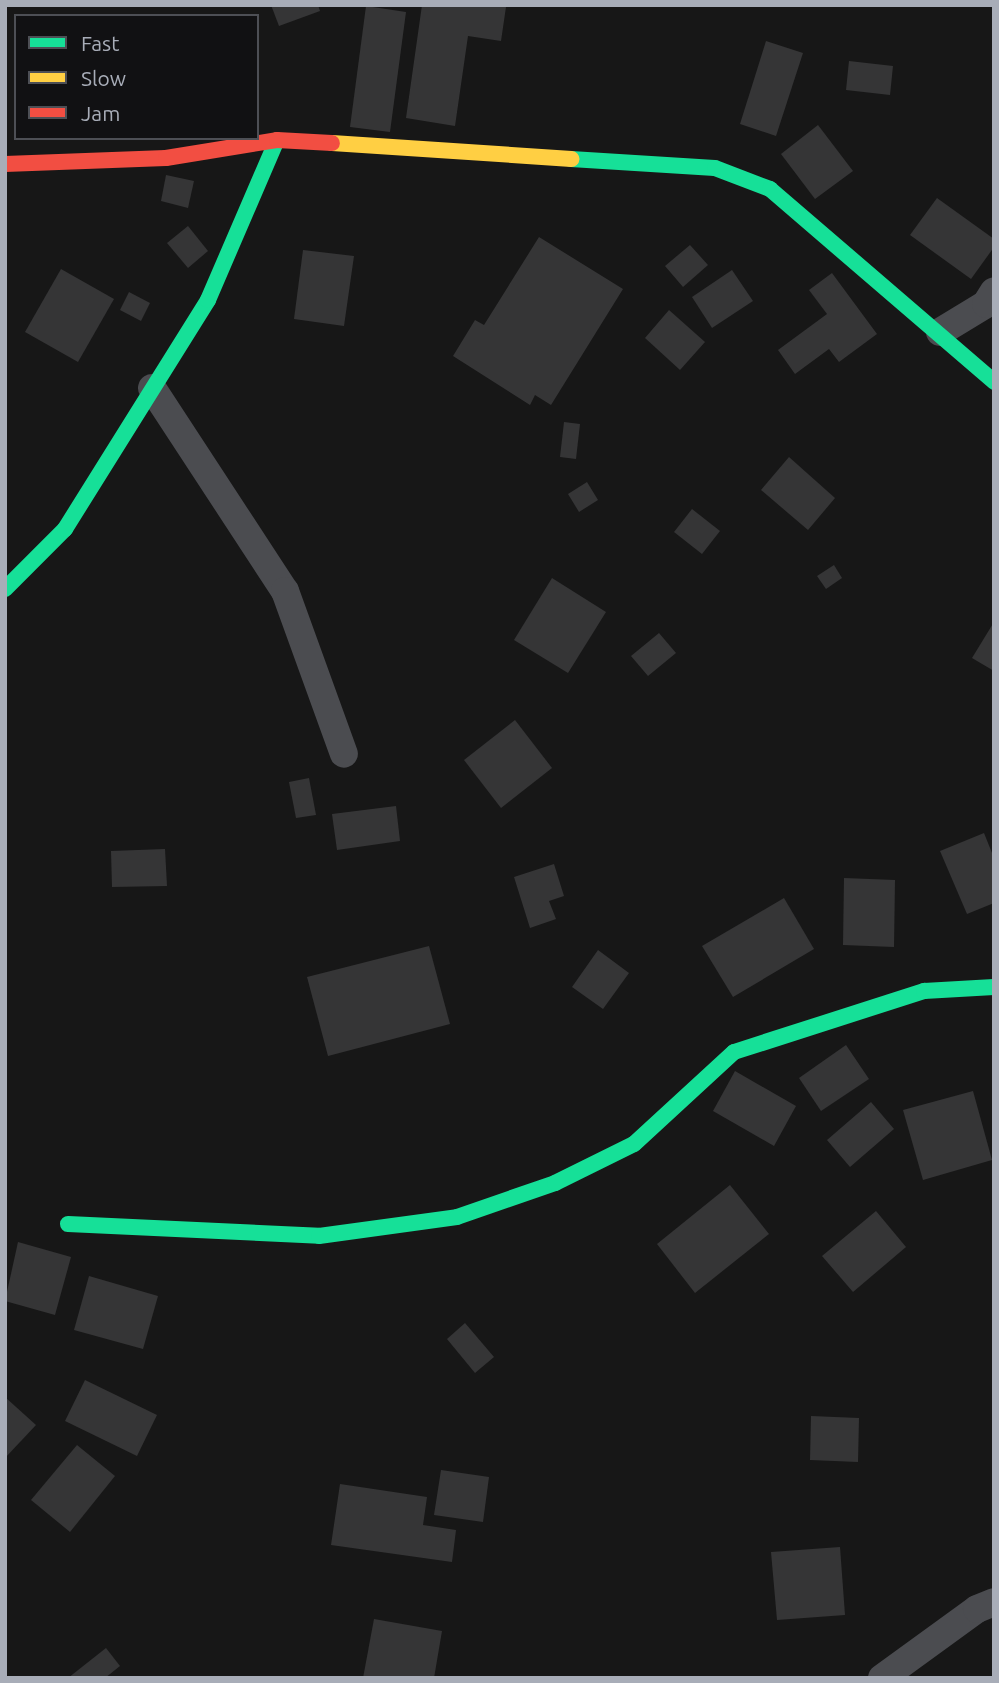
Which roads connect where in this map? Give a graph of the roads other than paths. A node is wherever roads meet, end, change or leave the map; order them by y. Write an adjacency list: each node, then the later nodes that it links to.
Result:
1 (277, 140): 2 (street); 4 (street); 6 (street)
2 (5, 164)
3 (994, 291): 4 (street)
4 (940, 332): 5 (street)
5 (994, 382)
6 (152, 388): 7 (street); 8 (street)
7 (5, 589)
8 (344, 754)
9 (994, 987): 10 (street)
10 (68, 1224)
11 (994, 1602): 12 (street)
12 (882, 1678)

